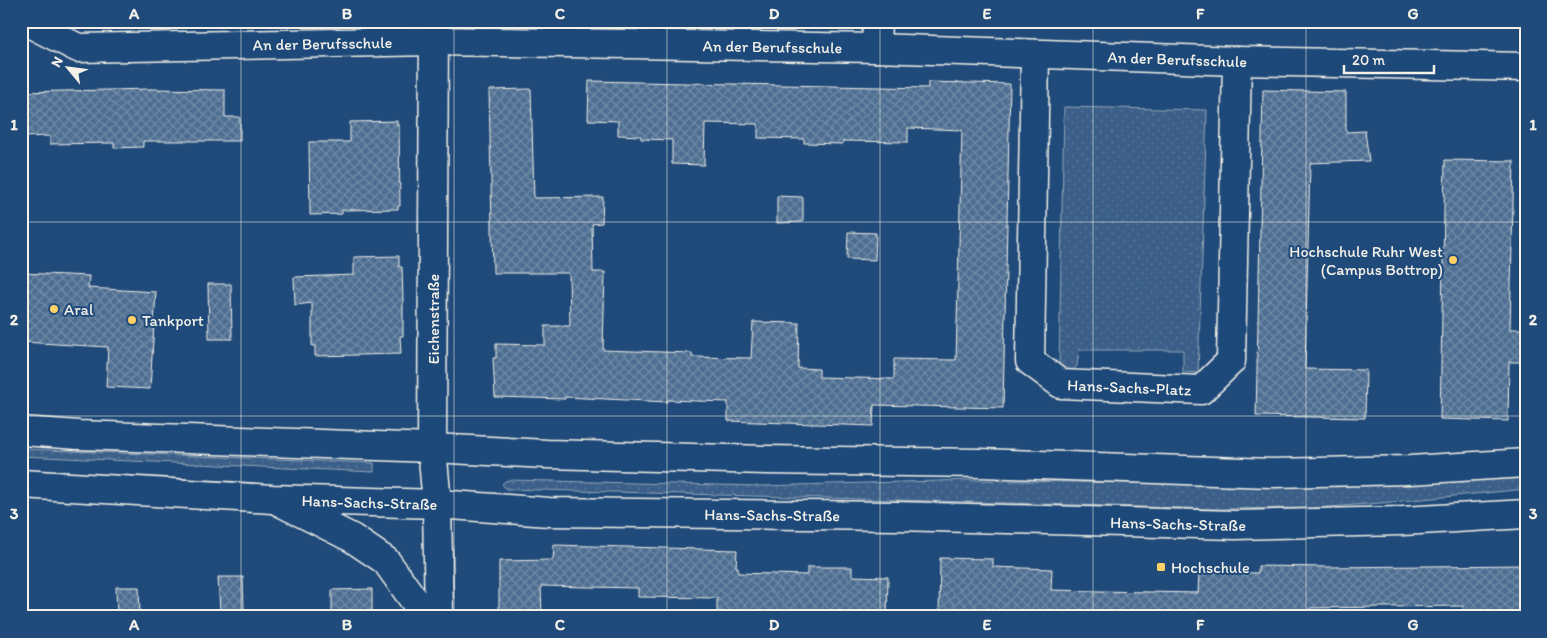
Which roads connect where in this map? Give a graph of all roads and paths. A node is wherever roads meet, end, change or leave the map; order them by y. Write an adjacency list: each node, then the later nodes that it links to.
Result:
1 (25, 21): 2 (main road, An der Berufsschule)
2 (434, 31): 3 (main road, An der Berufsschule); 8 (main road, Eichenstraße)
3 (877, 34): 4 (main road, An der Berufsschule)
4 (1035, 54): 5 (main road, An der Berufsschule); 5 (main road, Hans-Sachs-Platz)
5 (1237, 61): 6 (main road, An der Berufsschule)
6 (1526, 67)
7 (21, 431): 8 (main road)
8 (432, 448): 9 (main road); 12 (main road, Eichenstraße)
9 (1526, 462)
10 (21, 484): 11 (main road, Hans-Sachs-Straße)
11 (272, 498): 12 (main road, Hans-Sachs-Straße); 14 (main road)
12 (437, 504): 13 (main road, Hans-Sachs-Straße); 15 (main road, Eichenstraße)
13 (1526, 514)
14 (426, 617)
15 (439, 617)

